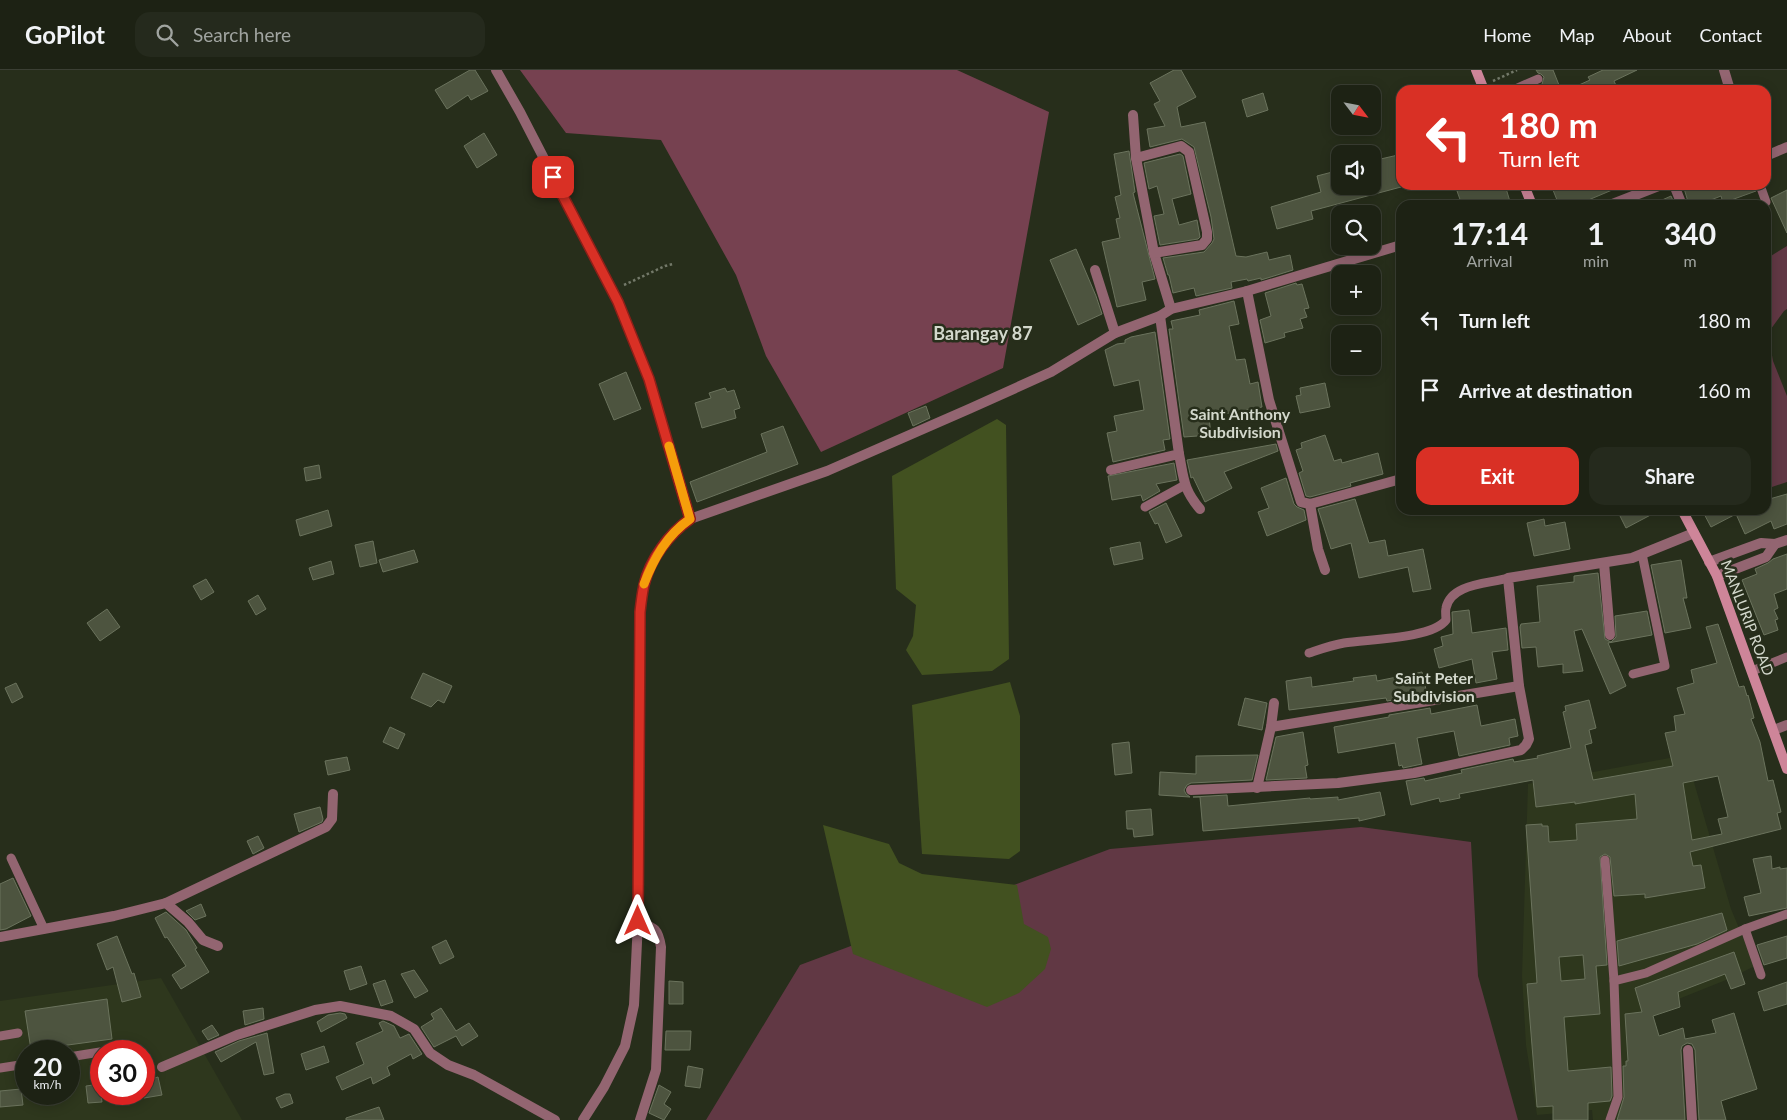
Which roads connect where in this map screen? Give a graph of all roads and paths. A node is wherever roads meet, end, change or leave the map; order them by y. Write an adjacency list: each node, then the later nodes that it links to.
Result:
1 (496, 70): 20 (street)
2 (1476, 70): 6 (main road)
3 (1516, 70): 7 (path)
4 (1724, 70): 9 (street)
5 (1538, 79): 8 (lane)
6 (1482, 85)
7 (1488, 85)
8 (1524, 85)
9 (1728, 85)
10 (1133, 116): 13 (street)
11 (1787, 147): 12 (street)
12 (1771, 154)
13 (1136, 158): 17 (street); 17 (street)
14 (1648, 190): 15 (street)
15 (1623, 200)
16 (1396, 246): 21 (street)
17 (1154, 253): 22 (street)
18 (673, 264): 20 (path)
19 (1094, 270): 24 (street)
20 (612, 291): 33 (street)
21 (1247, 291): 22 (street); 29 (street)
22 (1171, 309): 23 (street)
23 (1160, 316): 24 (street); 25 (street)
24 (1115, 333): 33 (street)
25 (1179, 454): 26 (street); 28 (street)
26 (1111, 470)
27 (1396, 480): 29 (street)
28 (1185, 485): 30 (lane); 31 (street)
29 (1310, 504): 40 (street)
30 (1146, 507)
31 (1200, 510)
32 (1685, 515): 34 (main road, MANLURIP ROAD)
33 (690, 519): 61 (street)
34 (1694, 533): 37 (street); 38 (main road, MANLURIP ROAD)
35 (1787, 540): 36 (street)
36 (1775, 544): 38 (street); 41 (street)
37 (1642, 554): 39 (street); 47 (lane)
38 (1709, 562): 41 (main road, MANLURIP ROAD)
39 (1604, 563): 42 (street); 43 (street)
40 (1325, 570)
41 (1717, 576): 46 (main road, MANLURIP ROAD)
42 (1508, 578): 44 (lane); 48 (street)
43 (1610, 635)
44 (1310, 653)
45 (1787, 657): 46 (lane)
46 (1752, 670): 52 (main road, MANLURIP ROAD)
47 (1633, 674)
48 (1520, 686): 51 (street); 54 (street)
49 (1274, 703): 51 (street)
50 (1787, 725): 52 (street)
51 (1271, 727): 54 (street)
52 (1774, 730): 53 (main road, MANLURIP ROAD)
53 (1787, 769)
54 (1257, 788): 55 (street)
55 (1191, 790)
56 (333, 794): 59 (street)
57 (11, 858): 62 (lane)
58 (1606, 860): 67 (lane)
59 (166, 903): 62 (street); 65 (street)
60 (1787, 914): 63 (lane)
61 (638, 921): 75 (street); 76 (street)
62 (44, 929): 64 (street)
63 (1745, 929): 66 (lane); 67 (lane)
64 (0, 937)
65 (218, 946)
66 (1761, 975)
67 (1614, 981): 77 (lane)
68 (18, 1033): 69 (lane)
69 (0, 1036)
70 (1688, 1050): 78 (street)
71 (15, 1066): 73 (lane)
72 (162, 1066): 74 (street)
73 (0, 1068)
74 (555, 1120)
75 (583, 1120)
76 (640, 1120)
77 (1610, 1120)
78 (1692, 1120)

